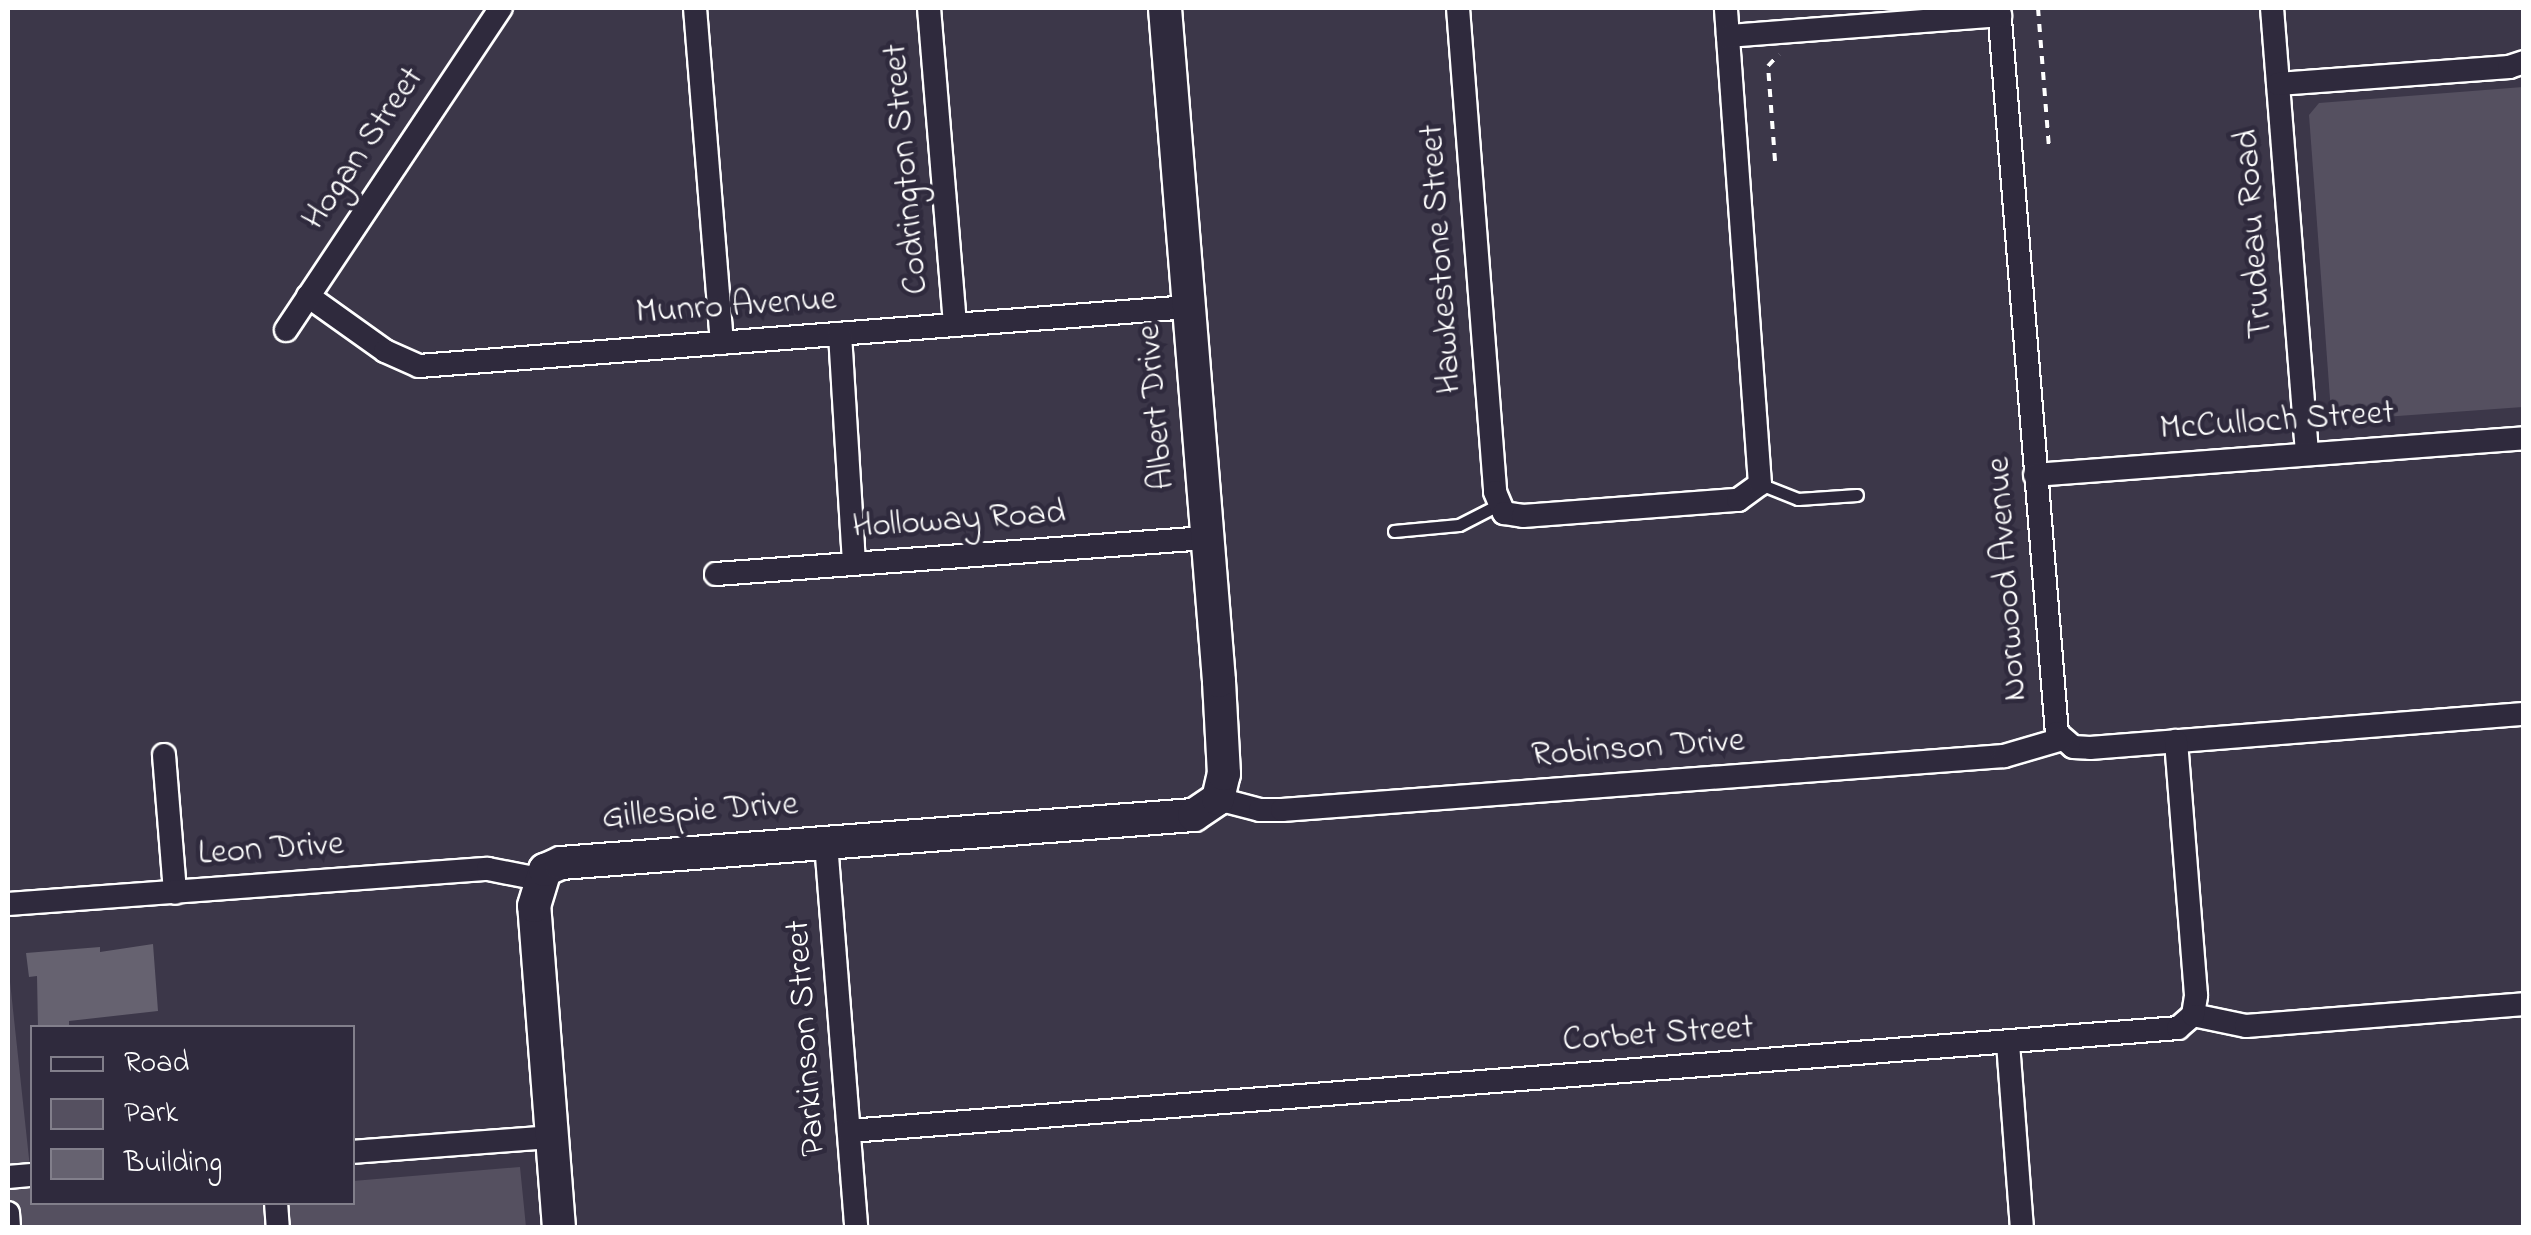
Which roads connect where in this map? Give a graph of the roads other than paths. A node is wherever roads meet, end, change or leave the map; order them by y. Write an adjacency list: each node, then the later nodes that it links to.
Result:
1 (501, 8): 12 (street, Hogan Street)
2 (696, 8): 17 (street)
3 (929, 8): 14 (street, Codrington Street)
4 (1165, 8): 13 (street, Albert Drive)
5 (1458, 8): 23 (street, Hawkestone Street)
6 (1726, 8): 9 (street)
7 (2272, 8): 11 (street, Trudeau Road)
8 (2000, 11): 9 (street); 20 (street, Norwood Avenue)
9 (1728, 36): 21 (street)
10 (2524, 62): 11 (street)
11 (2278, 84): 19 (street, Trudeau Road)
12 (308, 296): 15 (street, Hogan Street); 17 (street, Munro Avenue)
13 (1189, 307): 14 (street, Munro Avenue); 25 (street, Albert Drive)
14 (955, 325): 16 (street, Munro Avenue)
15 (286, 330)
16 (840, 334): 17 (street, Munro Avenue); 26 (street)
17 (722, 343)
18 (2524, 438): 19 (street, McCulloch Street)
19 (2307, 454): 20 (street, McCulloch Street)
20 (2035, 475): 29 (street, Norwood Avenue)
21 (1760, 484): 22 (lane); 23 (street)
22 (1857, 496)
23 (1498, 505): 24 (lane)
24 (1394, 531)
25 (1208, 538): 26 (street, Holloway Road); 32 (street, Albert Drive)
26 (854, 564): 27 (street, Holloway Road)
27 (716, 574)
28 (2524, 714): 30 (street, Norwood Avenue)
29 (2062, 739): 30 (street, Norwood Avenue); 32 (street, Robinson Drive)
30 (2176, 741): 38 (street)
31 (164, 755): 35 (street)
32 (1218, 799): 33 (street, Gillespie Drive)
33 (826, 843): 34 (street, Gillespie Drive); 40 (street, Parkinson Street)
34 (539, 879): 35 (street, Leon Drive); 41 (street)
35 (174, 892): 36 (street, Leon Drive)
36 (8, 904)
37 (2524, 1004): 38 (street)
38 (2193, 1016): 39 (street, Corbet Street)
39 (2008, 1042): 40 (street, Corbet Street); 47 (street)
40 (849, 1131): 46 (street, Parkinson Street)
41 (552, 1137): 42 (street); 45 (street)
42 (355, 1152)
43 (8, 1213): 44 (street)
44 (8, 1228)
45 (559, 1228)
46 (856, 1228)
47 (2022, 1228)

